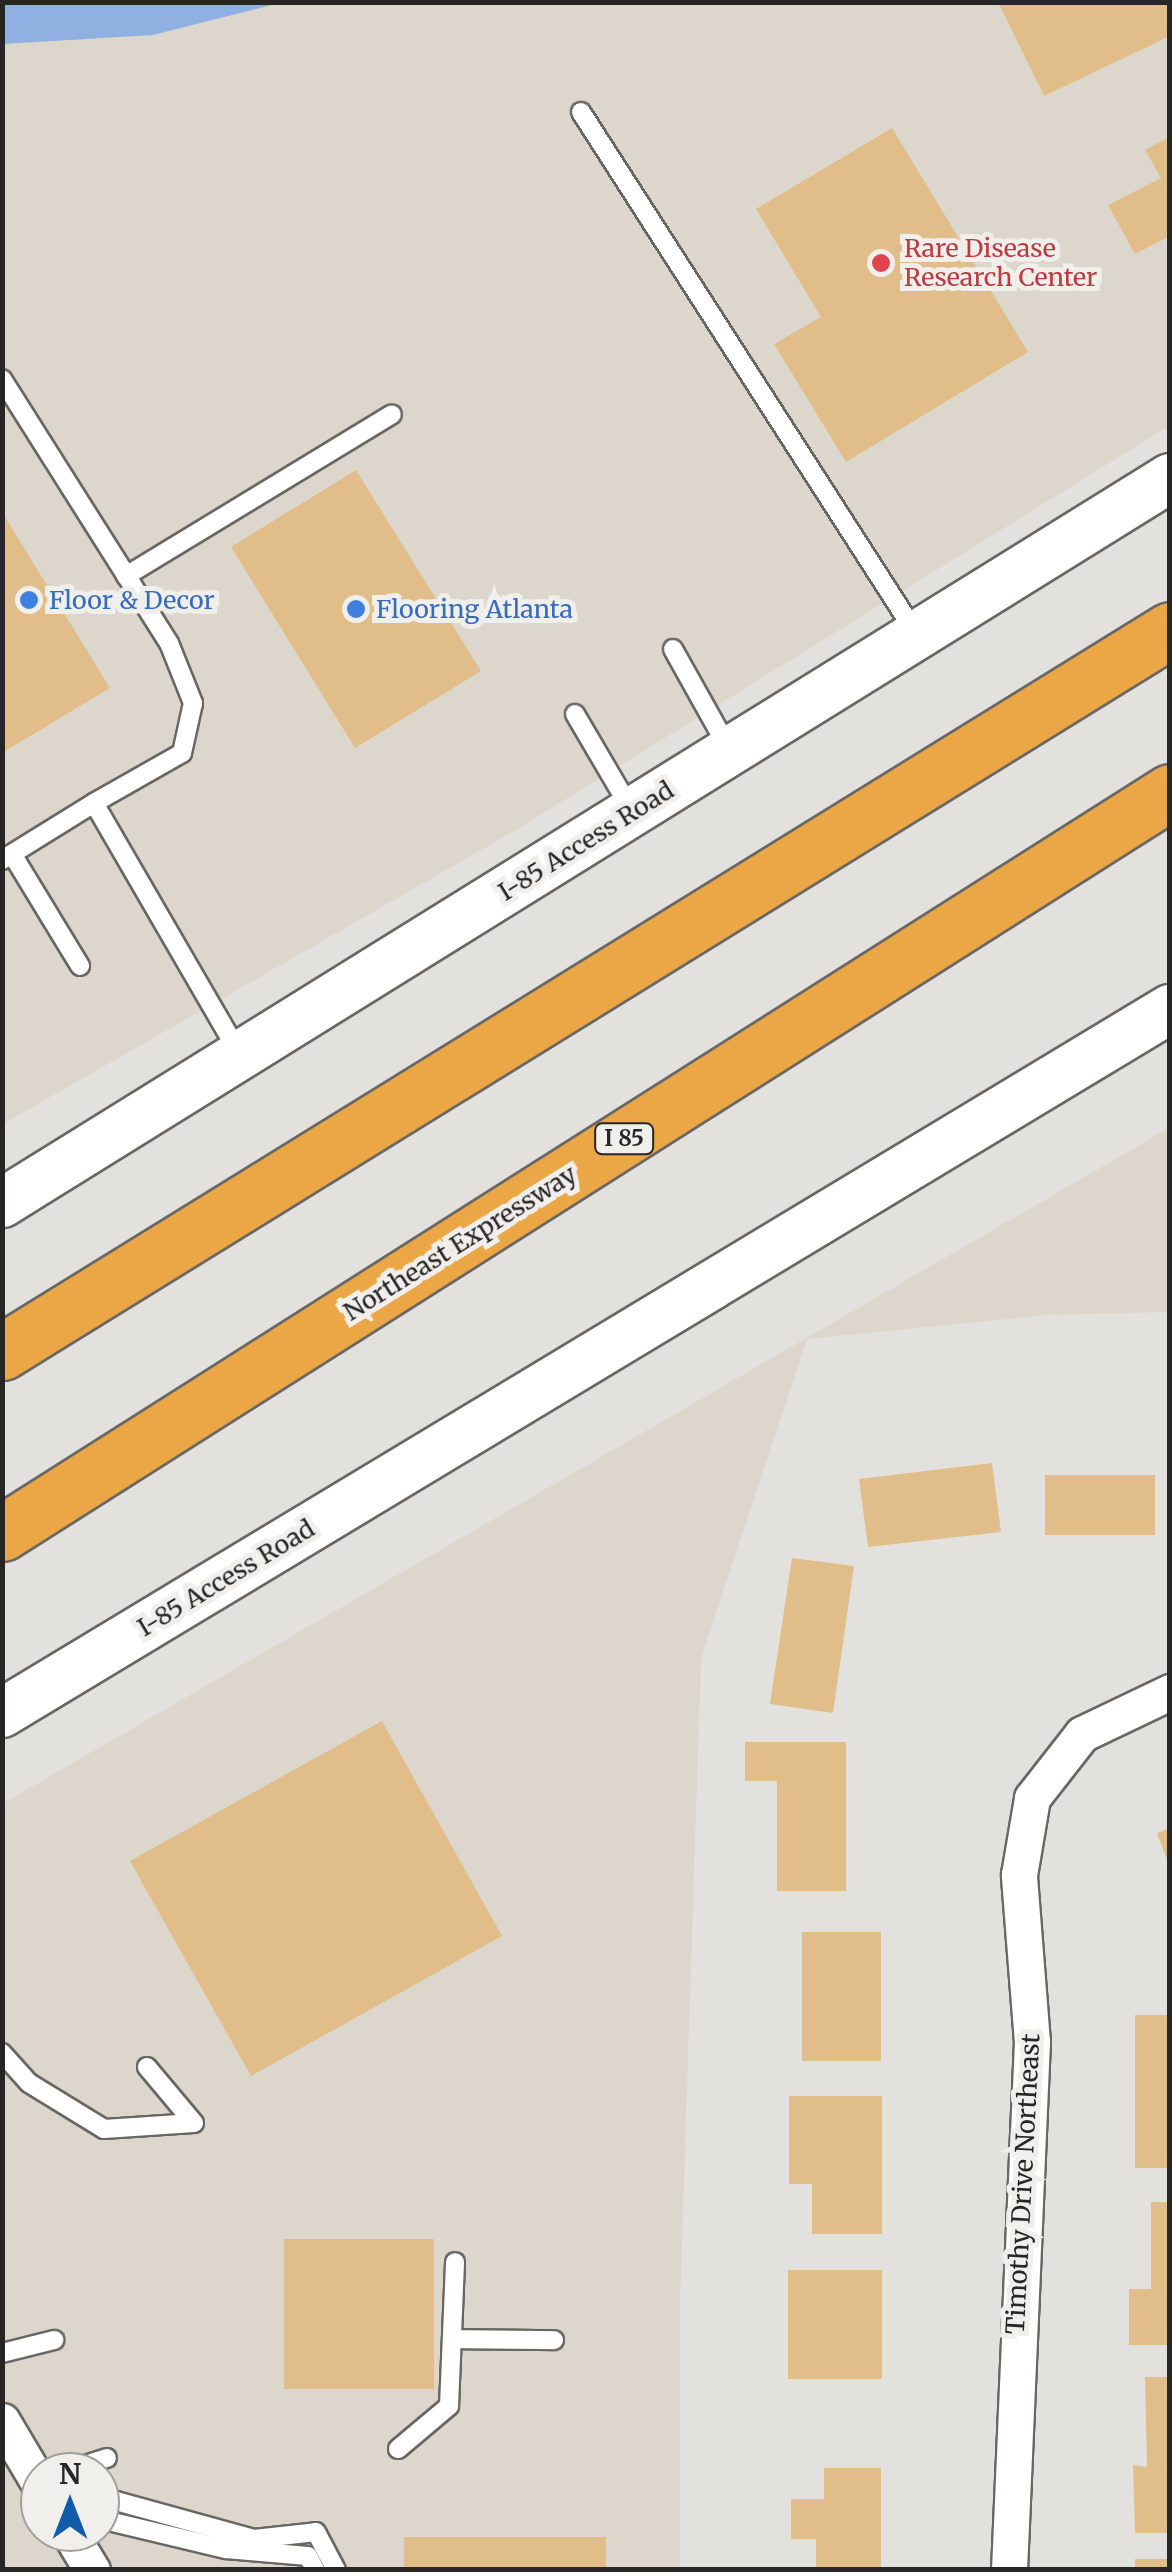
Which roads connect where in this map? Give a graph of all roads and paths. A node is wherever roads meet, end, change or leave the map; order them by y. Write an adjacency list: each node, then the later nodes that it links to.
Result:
1 (581, 112): 7 (lane)
2 (2, 380): 5 (lane)
3 (392, 414): 5 (lane)
4 (1170, 478): 7 (main road, I-85 Access Road)
5 (126, 576): 12 (lane)
6 (1170, 630): 19 (highway)
7 (917, 635): 10 (main road, I-85 Access Road)
8 (673, 649): 10 (lane)
9 (576, 714): 13 (lane)
10 (730, 751): 13 (main road, I-85 Access Road)
11 (1170, 792): 20 (highway, Northeast Expressway / I 85)
12 (94, 803): 14 (lane); 17 (lane)
13 (632, 812): 17 (main road, I-85 Access Road)
14 (7, 857): 15 (lane)
15 (80, 966)
16 (1170, 1010): 22 (main road, I-85 Access Road)
17 (240, 1056): 18 (main road, I-85 Access Road)
18 (2, 1204)
19 (2, 1352)
20 (2, 1533)
21 (1170, 1692): 37 (street, Timothy Drive Northeast)
22 (2, 1713)
23 (2, 2053): 24 (lane)
24 (147, 2067)
25 (455, 2262): 26 (lane)
26 (452, 2339): 28 (lane); 31 (lane)
27 (54, 2340): 29 (lane)
28 (554, 2340)
29 (2, 2353)
30 (2, 2421): 32 (street)
31 (398, 2448)
32 (25, 2452)
33 (120, 2505): 36 (lane)
34 (120, 2524): 35 (lane)
35 (315, 2570)
36 (336, 2570)
37 (1010, 2570)

